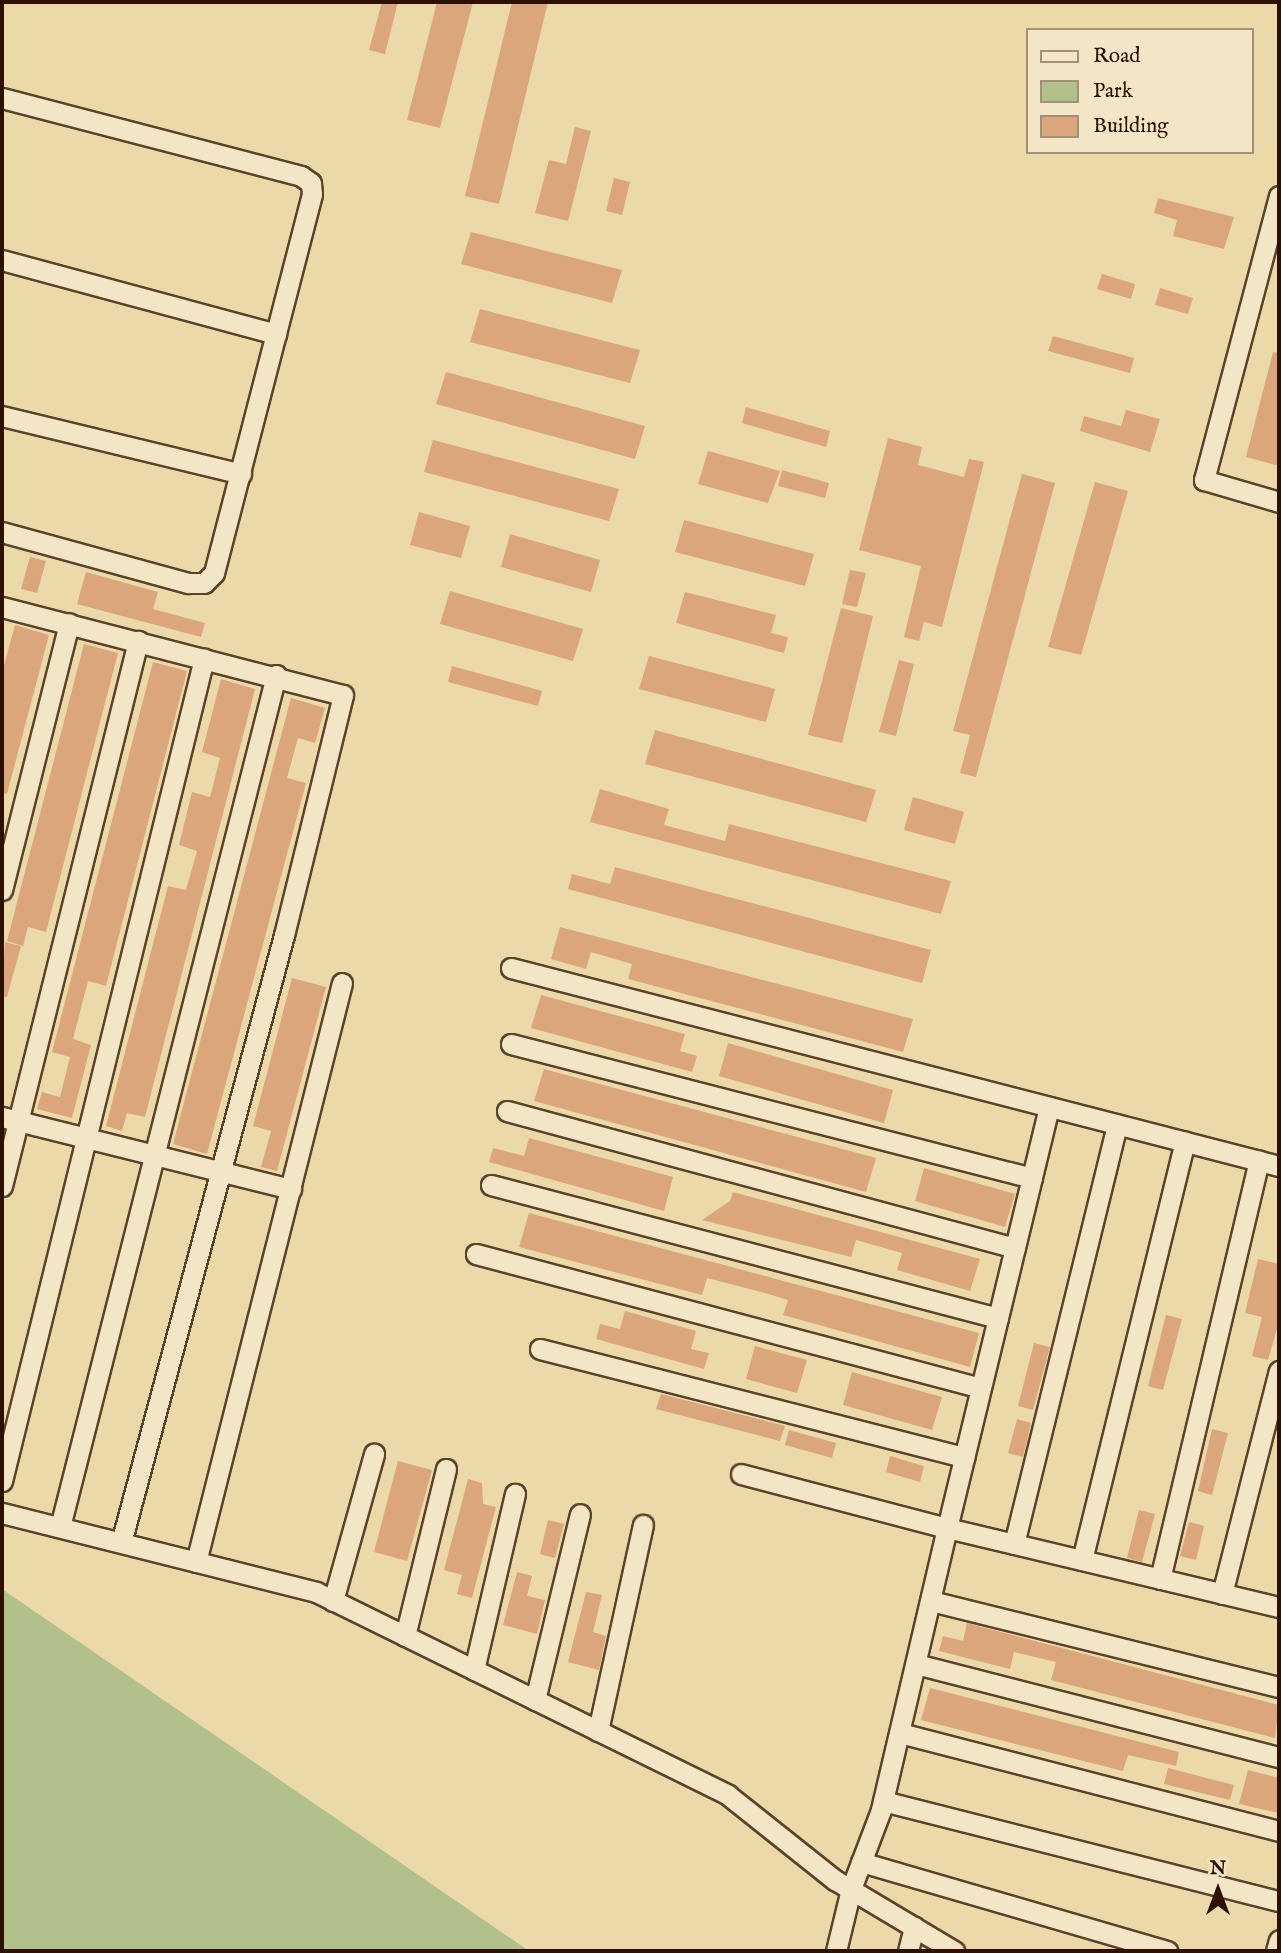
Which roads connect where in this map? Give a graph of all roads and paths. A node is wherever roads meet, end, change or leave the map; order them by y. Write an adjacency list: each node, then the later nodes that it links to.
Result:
1 (2, 98): 4 (street)
2 (1279, 196): 7 (street)
3 (2, 260): 4 (street)
4 (276, 334): 6 (street)
5 (2, 416): 6 (street)
6 (241, 474): 8 (street)
7 (1279, 502)
8 (2, 533)
9 (2, 607): 10 (street)
10 (69, 623): 11 (street); 14 (street)
11 (138, 641): 12 (street); 20 (street)
12 (204, 657): 13 (street); 22 (street)
13 (276, 675): 24 (street); 27 (street)
14 (2, 890)
15 (510, 968): 18 (street)
16 (342, 983): 31 (street)
17 (510, 1044): 28 (street)
18 (1049, 1107): 21 (street); 28 (street)
19 (507, 1111): 32 (street)
20 (9, 1119): 22 (street); 30 (street)
21 (1117, 1124): 23 (street); 50 (street)
22 (86, 1138): 24 (street); 42 (street)
23 (1185, 1142): 25 (street); 51 (street)
24 (155, 1155): 27 (street); 47 (street)
25 (1259, 1161): 26 (street); 53 (street)
26 (1279, 1166)
27 (222, 1172): 31 (street); 49 (street)
28 (1032, 1178): 32 (street)
29 (491, 1185): 34 (street)
30 (2, 1186)
31 (290, 1189): 52 (street)
32 (1015, 1248): 34 (street)
33 (476, 1254): 37 (street)
34 (998, 1318): 37 (street)
35 (540, 1349): 39 (street)
36 (1279, 1371): 54 (street)
37 (981, 1388): 39 (street)
38 (374, 1454): 55 (street)
39 (964, 1457): 48 (street)
40 (446, 1469): 58 (street)
41 (741, 1474): 48 (street)
42 (2, 1481)
43 (514, 1494): 60 (street)
44 (2, 1513): 47 (street)
45 (580, 1514): 62 (street)
46 (643, 1525): 63 (street)
47 (60, 1528): 49 (street)
48 (947, 1528): 50 (street); 56 (street)
49 (121, 1543): 52 (street)
50 (1014, 1544): 51 (street)
51 (1082, 1560): 53 (street)
52 (196, 1562): 55 (street)
53 (1160, 1579): 54 (street)
54 (1222, 1594): 57 (street)
55 (333, 1601): 58 (street)
56 (931, 1601): 59 (street); 61 (street)
57 (1279, 1607)
58 (405, 1636): 60 (street)
59 (916, 1664): 64 (street); 65 (street)
60 (474, 1670): 62 (street)
61 (1279, 1687)
62 (535, 1700): 63 (street)
63 (598, 1731): 69 (street)
64 (900, 1733): 66 (street); 67 (street)
65 (1279, 1757)
66 (883, 1801): 68 (street); 70 (street)
67 (1279, 1831)
68 (861, 1862): 69 (street); 76 (street)
69 (851, 1889): 71 (street); 73 (street)
70 (1279, 1901)
71 (914, 1927): 74 (street); 75 (street)
72 (1279, 1941): 77 (street)
73 (836, 1951)
74 (908, 1951)
75 (954, 1951)
76 (1167, 1951)
77 (1276, 1951)

